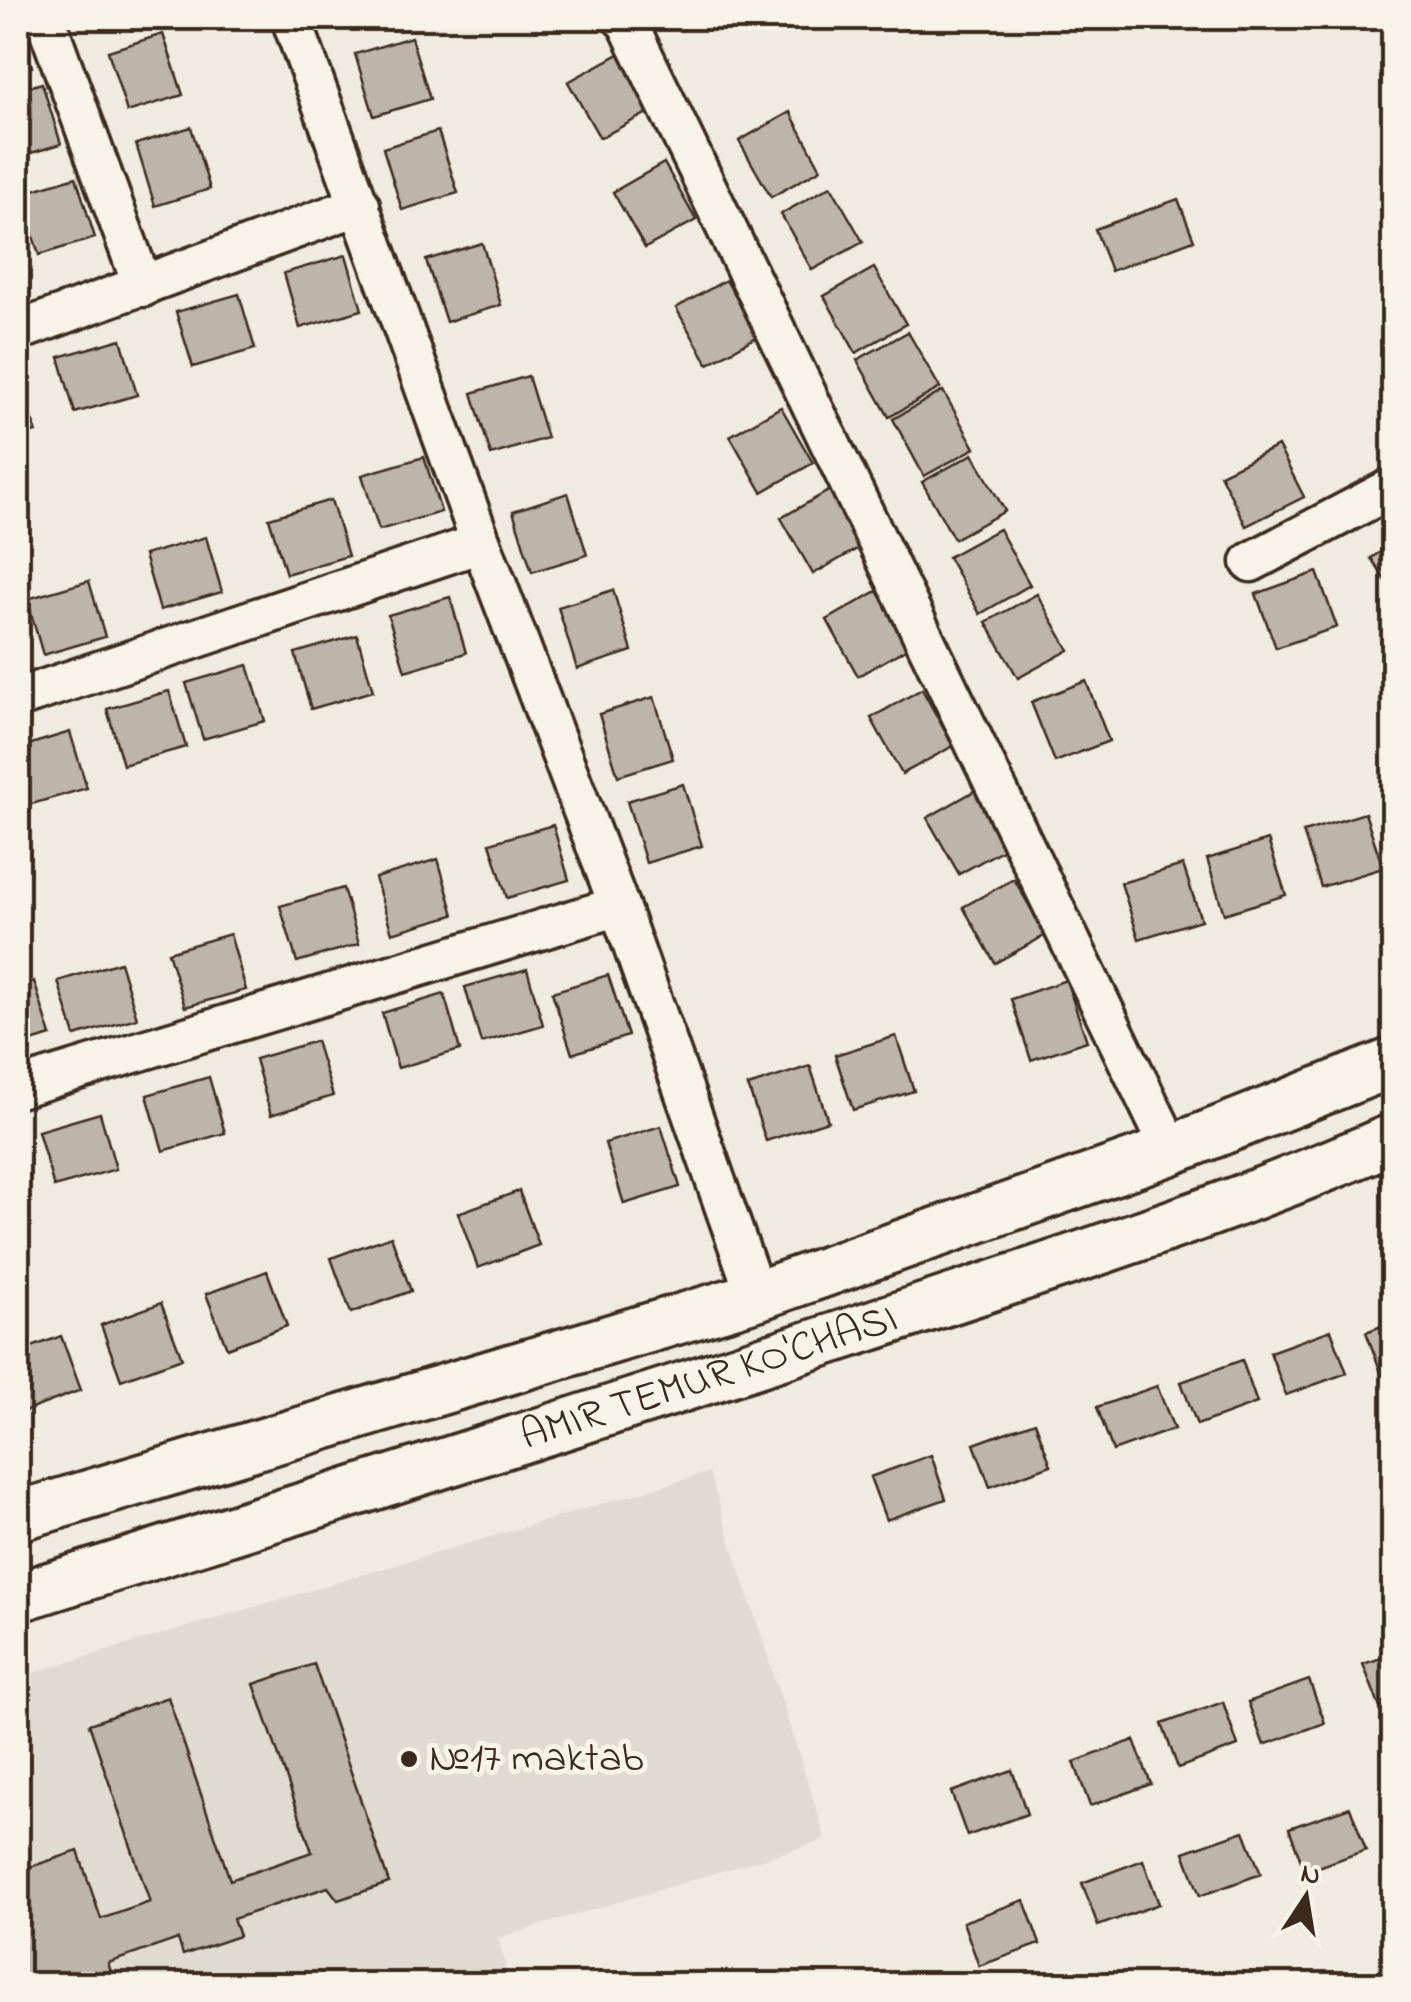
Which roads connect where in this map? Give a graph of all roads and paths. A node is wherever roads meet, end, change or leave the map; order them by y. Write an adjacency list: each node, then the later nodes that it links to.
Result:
1 (45, 18): 5 (street)
2 (290, 18): 4 (street)
3 (622, 18): 15 (street)
4 (360, 204): 5 (street); 8 (street)
5 (143, 287): 6 (street)
6 (18, 331)
7 (1394, 486): 9 (street)
8 (481, 543): 10 (street); 11 (street)
9 (1251, 562)
10 (18, 698)
11 (618, 906): 13 (street); 16 (street)
12 (1394, 1062): 15 (main road, AMIR TEMUR KO'CHASI)
13 (18, 1088)
14 (1394, 1138): 18 (main road, AMIR TEMUR KO'CHASI)
15 (1172, 1150): 16 (main road, AMIR TEMUR KO'CHASI)
16 (756, 1296): 17 (main road, AMIR TEMUR KO'CHASI)
17 (18, 1516)
18 (18, 1597)

